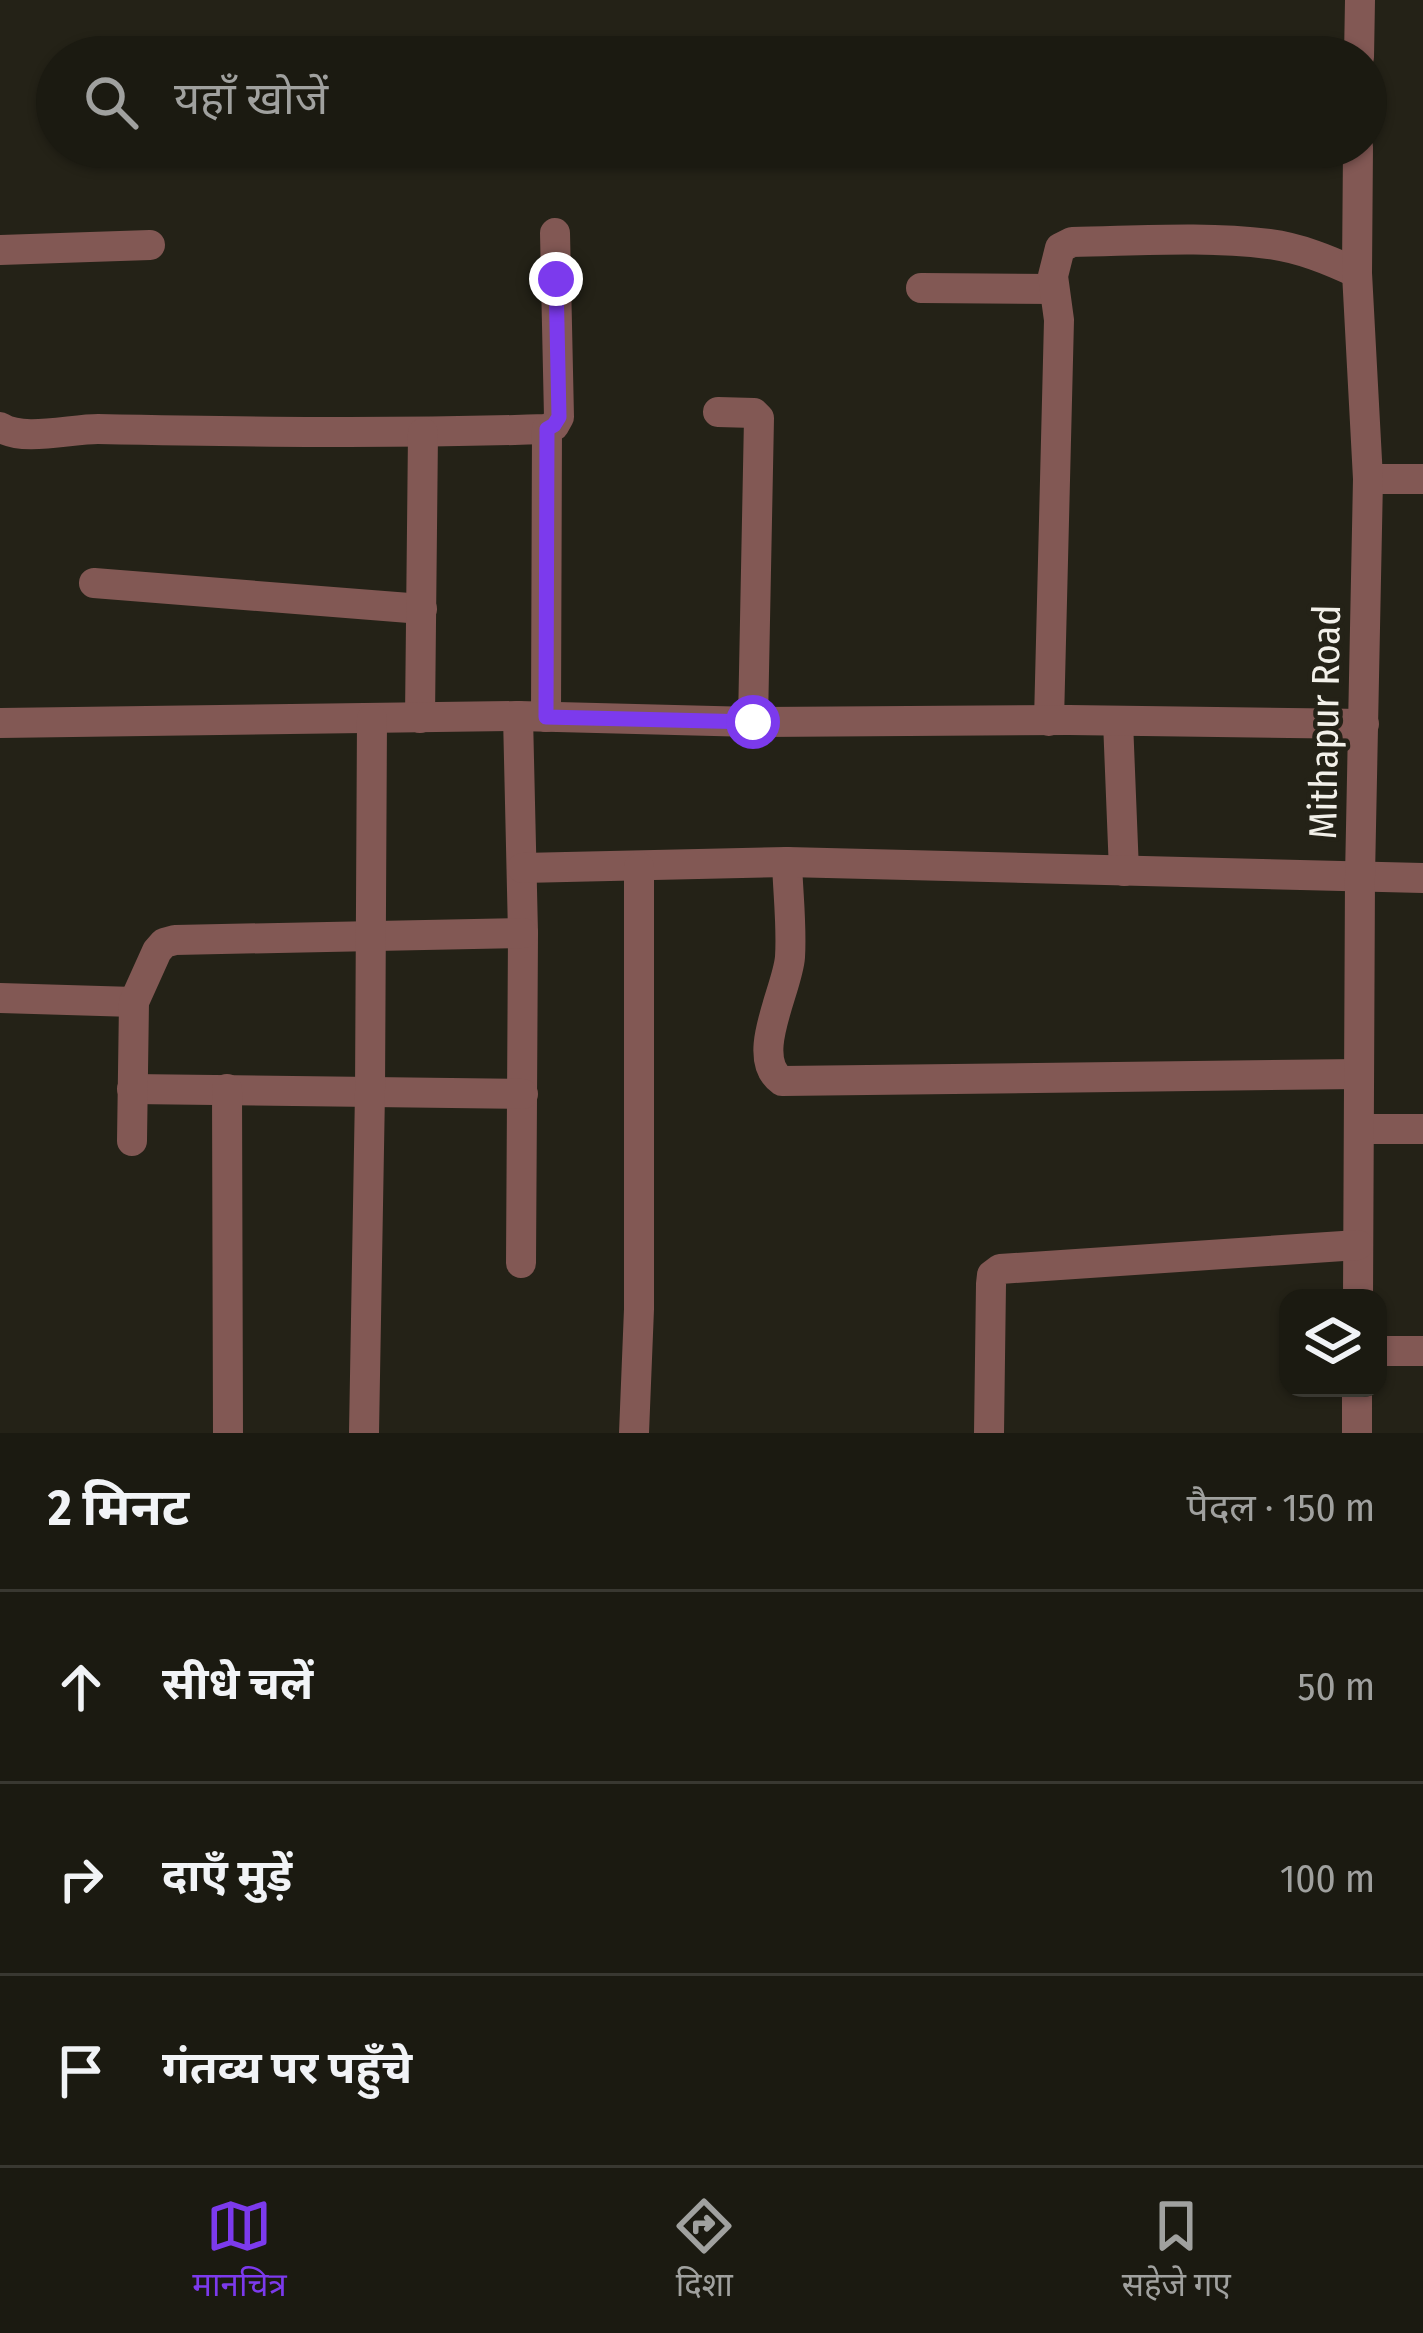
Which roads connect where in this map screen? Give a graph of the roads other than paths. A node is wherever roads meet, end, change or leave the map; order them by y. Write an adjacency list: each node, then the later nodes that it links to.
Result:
1 (1360, 0): 2 (street)
2 (1359, 36)
3 (1358, 168): 7 (street, Mithapur Road)
4 (555, 232): 12 (street)
5 (150, 245): 6 (street)
6 (0, 250)
7 (1358, 273): 9 (street); 15 (street, Mithapur Road)
8 (921, 288): 9 (street)
9 (1054, 289): 21 (street)
10 (718, 412): 23 (street)
11 (0, 428): 13 (street)
12 (547, 429): 13 (street); 18 (street)
13 (423, 434): 17 (street)
14 (1423, 478): 15 (street)
15 (1368, 479): 25 (street, Mithapur Road)
16 (94, 583): 17 (street)
17 (422, 609): 19 (street)
18 (532, 716): 19 (street); 23 (street); 28 (street)
19 (420, 718): 20 (street)
20 (372, 719): 24 (street); 33 (street)
21 (1049, 721): 22 (street); 23 (street)
22 (1118, 721): 25 (street); 29 (street)
23 (753, 722)
24 (0, 723)
25 (1364, 724): 30 (street, Mithapur Road)
26 (787, 862): 27 (street); 29 (street); 36 (street)
27 (639, 867): 28 (street); 52 (street)
28 (522, 868): 32 (street)
29 (1124, 871): 30 (street)
30 (1360, 877): 31 (street); 36 (street, Mithapur Road)
31 (1423, 878)
32 (524, 933): 33 (street); 40 (street)
33 (370, 936): 35 (street); 39 (street)
34 (0, 998): 35 (street)
35 (134, 1002): 37 (street)
36 (1360, 1074): 41 (street, Mithapur Road)
37 (132, 1088): 38 (street); 43 (street)
38 (226, 1090): 39 (street); 50 (street)
39 (370, 1092): 40 (street); 51 (street)
40 (524, 1094): 45 (street)
41 (1359, 1129): 42 (street); 44 (street, Mithapur Road)
42 (1423, 1129)
43 (132, 1141)
44 (1358, 1245): 46 (street, Mithapur Road); 53 (street)
45 (521, 1263)
46 (1358, 1289)
47 (1387, 1351): 48 (street)
48 (1423, 1351)
49 (1357, 1397): 54 (street)
50 (228, 1433)
51 (364, 1433)
52 (634, 1433)
53 (989, 1433)
54 (1357, 1433)

